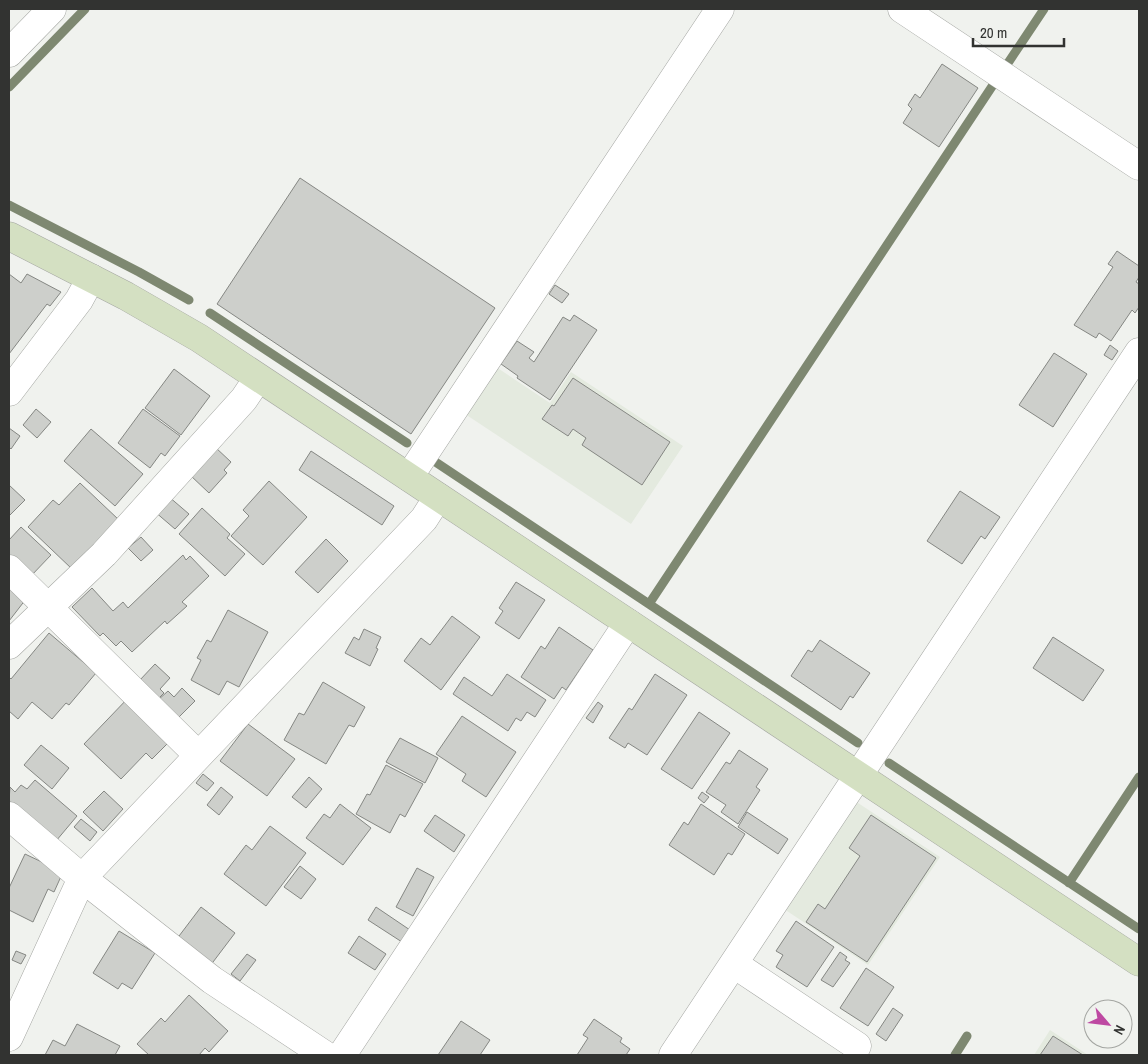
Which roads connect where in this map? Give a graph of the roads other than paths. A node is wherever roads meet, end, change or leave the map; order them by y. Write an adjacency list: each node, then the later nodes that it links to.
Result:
1 (52, 9): 4 (street)
2 (720, 9): 11 (street)
3 (902, 9): 5 (street)
4 (9, 53)
5 (1139, 166)
6 (9, 236): 7 (street)
7 (90, 278): 9 (street); 10 (street)
8 (1139, 352): 18 (street)
9 (258, 378): 11 (street); 14 (street)
10 (9, 392)
11 (409, 477): 12 (street)
12 (438, 497): 15 (street); 17 (street)
13 (9, 569): 14 (street)
14 (48, 607): 16 (street); 17 (street)
15 (628, 623): 18 (street); 26 (street)
16 (9, 645)
17 (198, 755): 20 (street)
18 (859, 776): 21 (street); 22 (street)
19 (9, 816): 20 (street)
20 (82, 878): 23 (street); 25 (street)
21 (1139, 962)
22 (734, 964): 24 (street); 27 (street)
23 (9, 1037)
24 (857, 1046)
25 (325, 1055)
26 (342, 1055)
27 (673, 1055)

